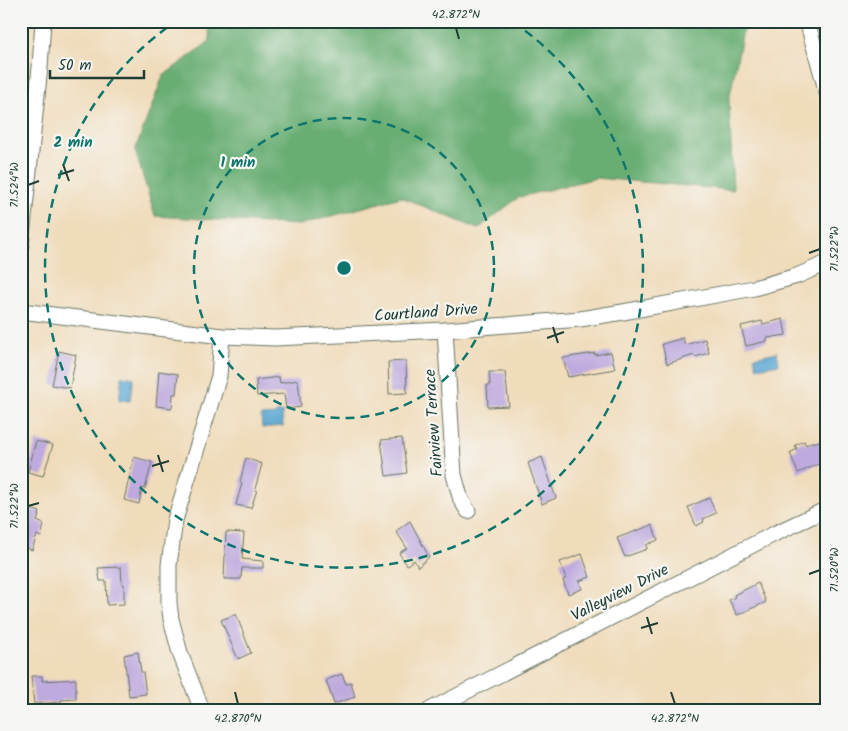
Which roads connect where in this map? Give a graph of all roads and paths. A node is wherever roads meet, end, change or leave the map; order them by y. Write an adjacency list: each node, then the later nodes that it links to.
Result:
1 (43, 21): 4 (street)
2 (807, 21): 3 (street)
3 (827, 93)
4 (21, 245)
5 (827, 263): 7 (street, Courtland Drive)
6 (21, 311): 8 (street, Courtland Drive)
7 (444, 330): 8 (street, Courtland Drive); 10 (street, Fairview Terrace)
8 (222, 336): 11 (street)
9 (827, 509): 12 (street, Valleyview Drive)
10 (468, 511)
11 (202, 710)
12 (430, 710)

